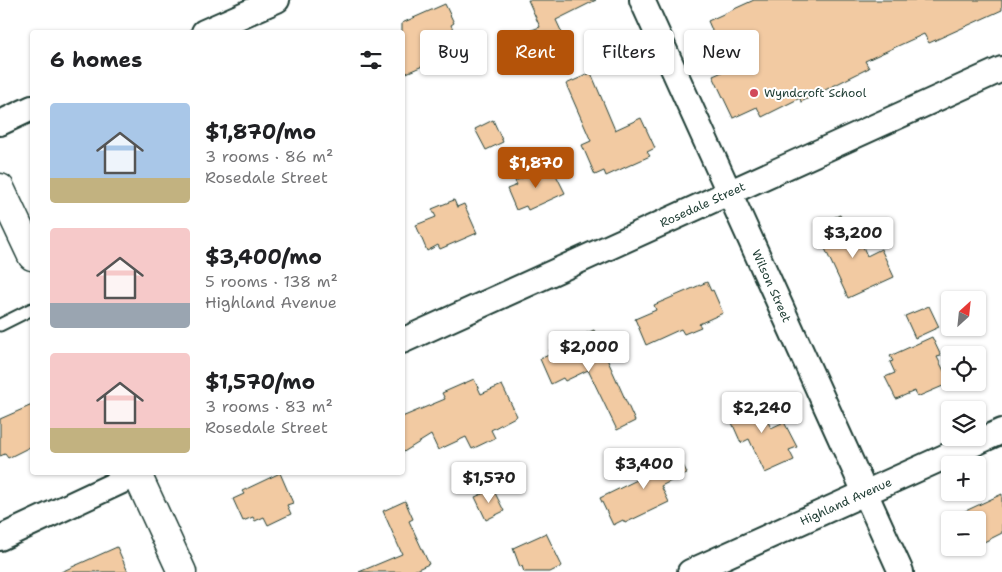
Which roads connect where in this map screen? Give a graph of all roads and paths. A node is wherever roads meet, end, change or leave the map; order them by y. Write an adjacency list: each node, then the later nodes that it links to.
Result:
1 (277, 0): 3 (street)
2 (642, 0): 8 (street, Wilson Street)
3 (209, 30)
4 (1002, 69): 8 (street, Rosedale Street)
5 (30, 109): 6 (street)
6 (0, 122)
7 (0, 188): 9 (street)
8 (729, 193): 12 (street, Rosedale Street); 16 (street, Wilson Street)
9 (30, 252)
10 (30, 310): 11 (lane)
11 (0, 325)
12 (405, 341)
13 (1002, 431): 16 (street, Highland Avenue)
14 (133, 475): 17 (street)
15 (138, 475): 18 (street)
16 (865, 492): 19 (street, Highland Avenue); 20 (street, Wilson Street)
17 (0, 538)
18 (182, 572)
19 (690, 572)
20 (901, 572)

